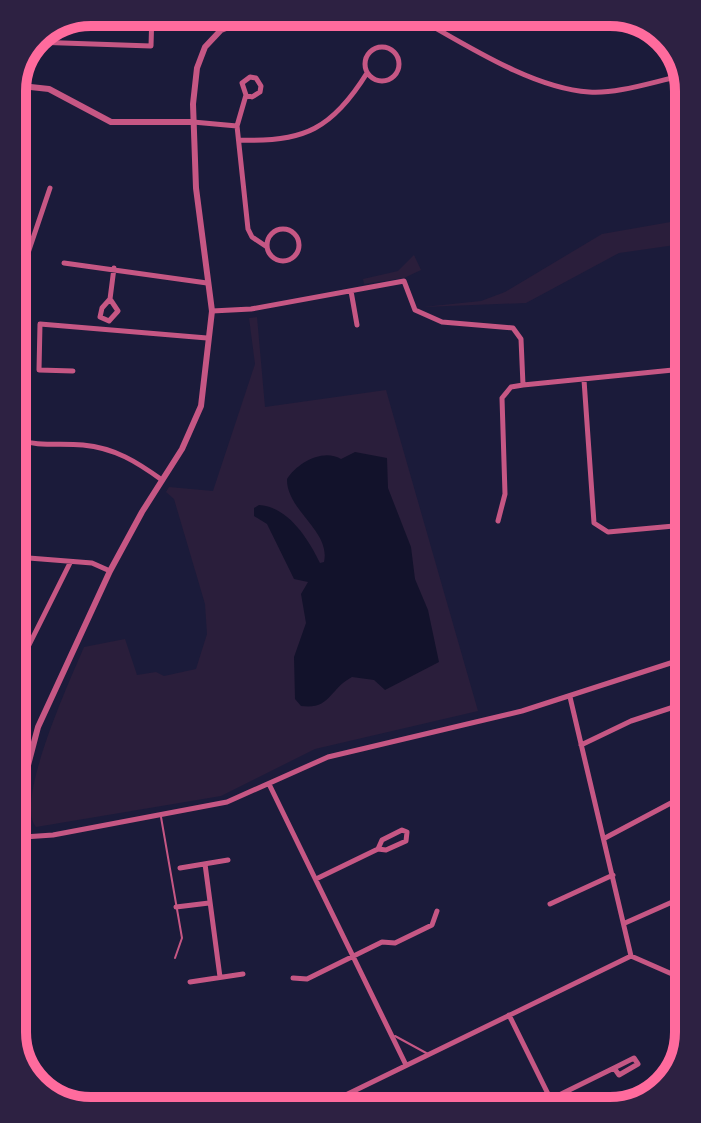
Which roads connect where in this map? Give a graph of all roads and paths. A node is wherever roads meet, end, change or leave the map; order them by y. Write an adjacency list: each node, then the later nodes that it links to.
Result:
1 (434, 26): 6 (street)
2 (152, 27): 4 (street)
3 (229, 27): 9 (street)
4 (48, 42)
5 (367, 73): 5 (street); 11 (street)
6 (673, 77)
7 (26, 87): 9 (street)
8 (246, 95): 10 (street)
9 (193, 122): 10 (street); 17 (street)
10 (237, 126): 11 (street)
11 (240, 140): 13 (street)
12 (50, 188): 14 (street)
13 (267, 247): 13 (street)
14 (26, 253)
15 (64, 263): 16 (street)
16 (114, 268): 17 (street); 19 (street)
17 (207, 283): 20 (street)
18 (351, 291): 20 (street); 21 (street); 26 (street)
19 (110, 299)
20 (212, 311): 22 (street)
21 (357, 325)
22 (207, 338): 24 (street); 28 (street)
23 (675, 370): 25 (street)
24 (73, 371)
25 (584, 380): 26 (street); 30 (street)
26 (523, 385): 29 (street)
27 (26, 441): 28 (street)
28 (162, 480): 33 (street)
29 (498, 521)
30 (675, 526)
31 (26, 558): 32 (street)
32 (70, 563): 33 (street); 34 (street)
33 (110, 571): 39 (street)
34 (26, 651)
35 (675, 662): 36 (street)
36 (570, 697): 38 (street); 40 (street)
37 (675, 707): 38 (street)
38 (581, 745): 44 (street)
39 (26, 772)
40 (269, 784): 42 (street); 50 (street)
41 (675, 801): 44 (street)
42 (160, 816): 43 (street); 54 (lane)
43 (26, 837)
44 (605, 838): 49 (street)
45 (378, 849): 45 (street); 50 (street)
46 (228, 860): 47 (street)
47 (205, 864): 48 (street); 52 (street)
48 (180, 868)
49 (613, 875): 53 (street); 56 (street)
50 (316, 879): 57 (street)
51 (675, 901): 56 (street)
52 (209, 903): 54 (street); 62 (street)
53 (550, 904)
54 (176, 907): 59 (lane)
55 (437, 911): 57 (street)
56 (625, 923): 58 (street)
57 (353, 956): 63 (street); 66 (street)
58 (631, 956): 61 (street); 65 (street)
59 (175, 958)
60 (243, 974): 62 (street)
61 (675, 975)
62 (220, 977): 64 (street)
63 (293, 978)
64 (190, 982)
65 (509, 1015): 67 (street); 71 (street)
66 (391, 1035): 67 (lane); 68 (street)
67 (429, 1054): 68 (street)
68 (406, 1065): 70 (street)
69 (614, 1068): 72 (street)
70 (341, 1097)
71 (550, 1097)
72 (561, 1097)

